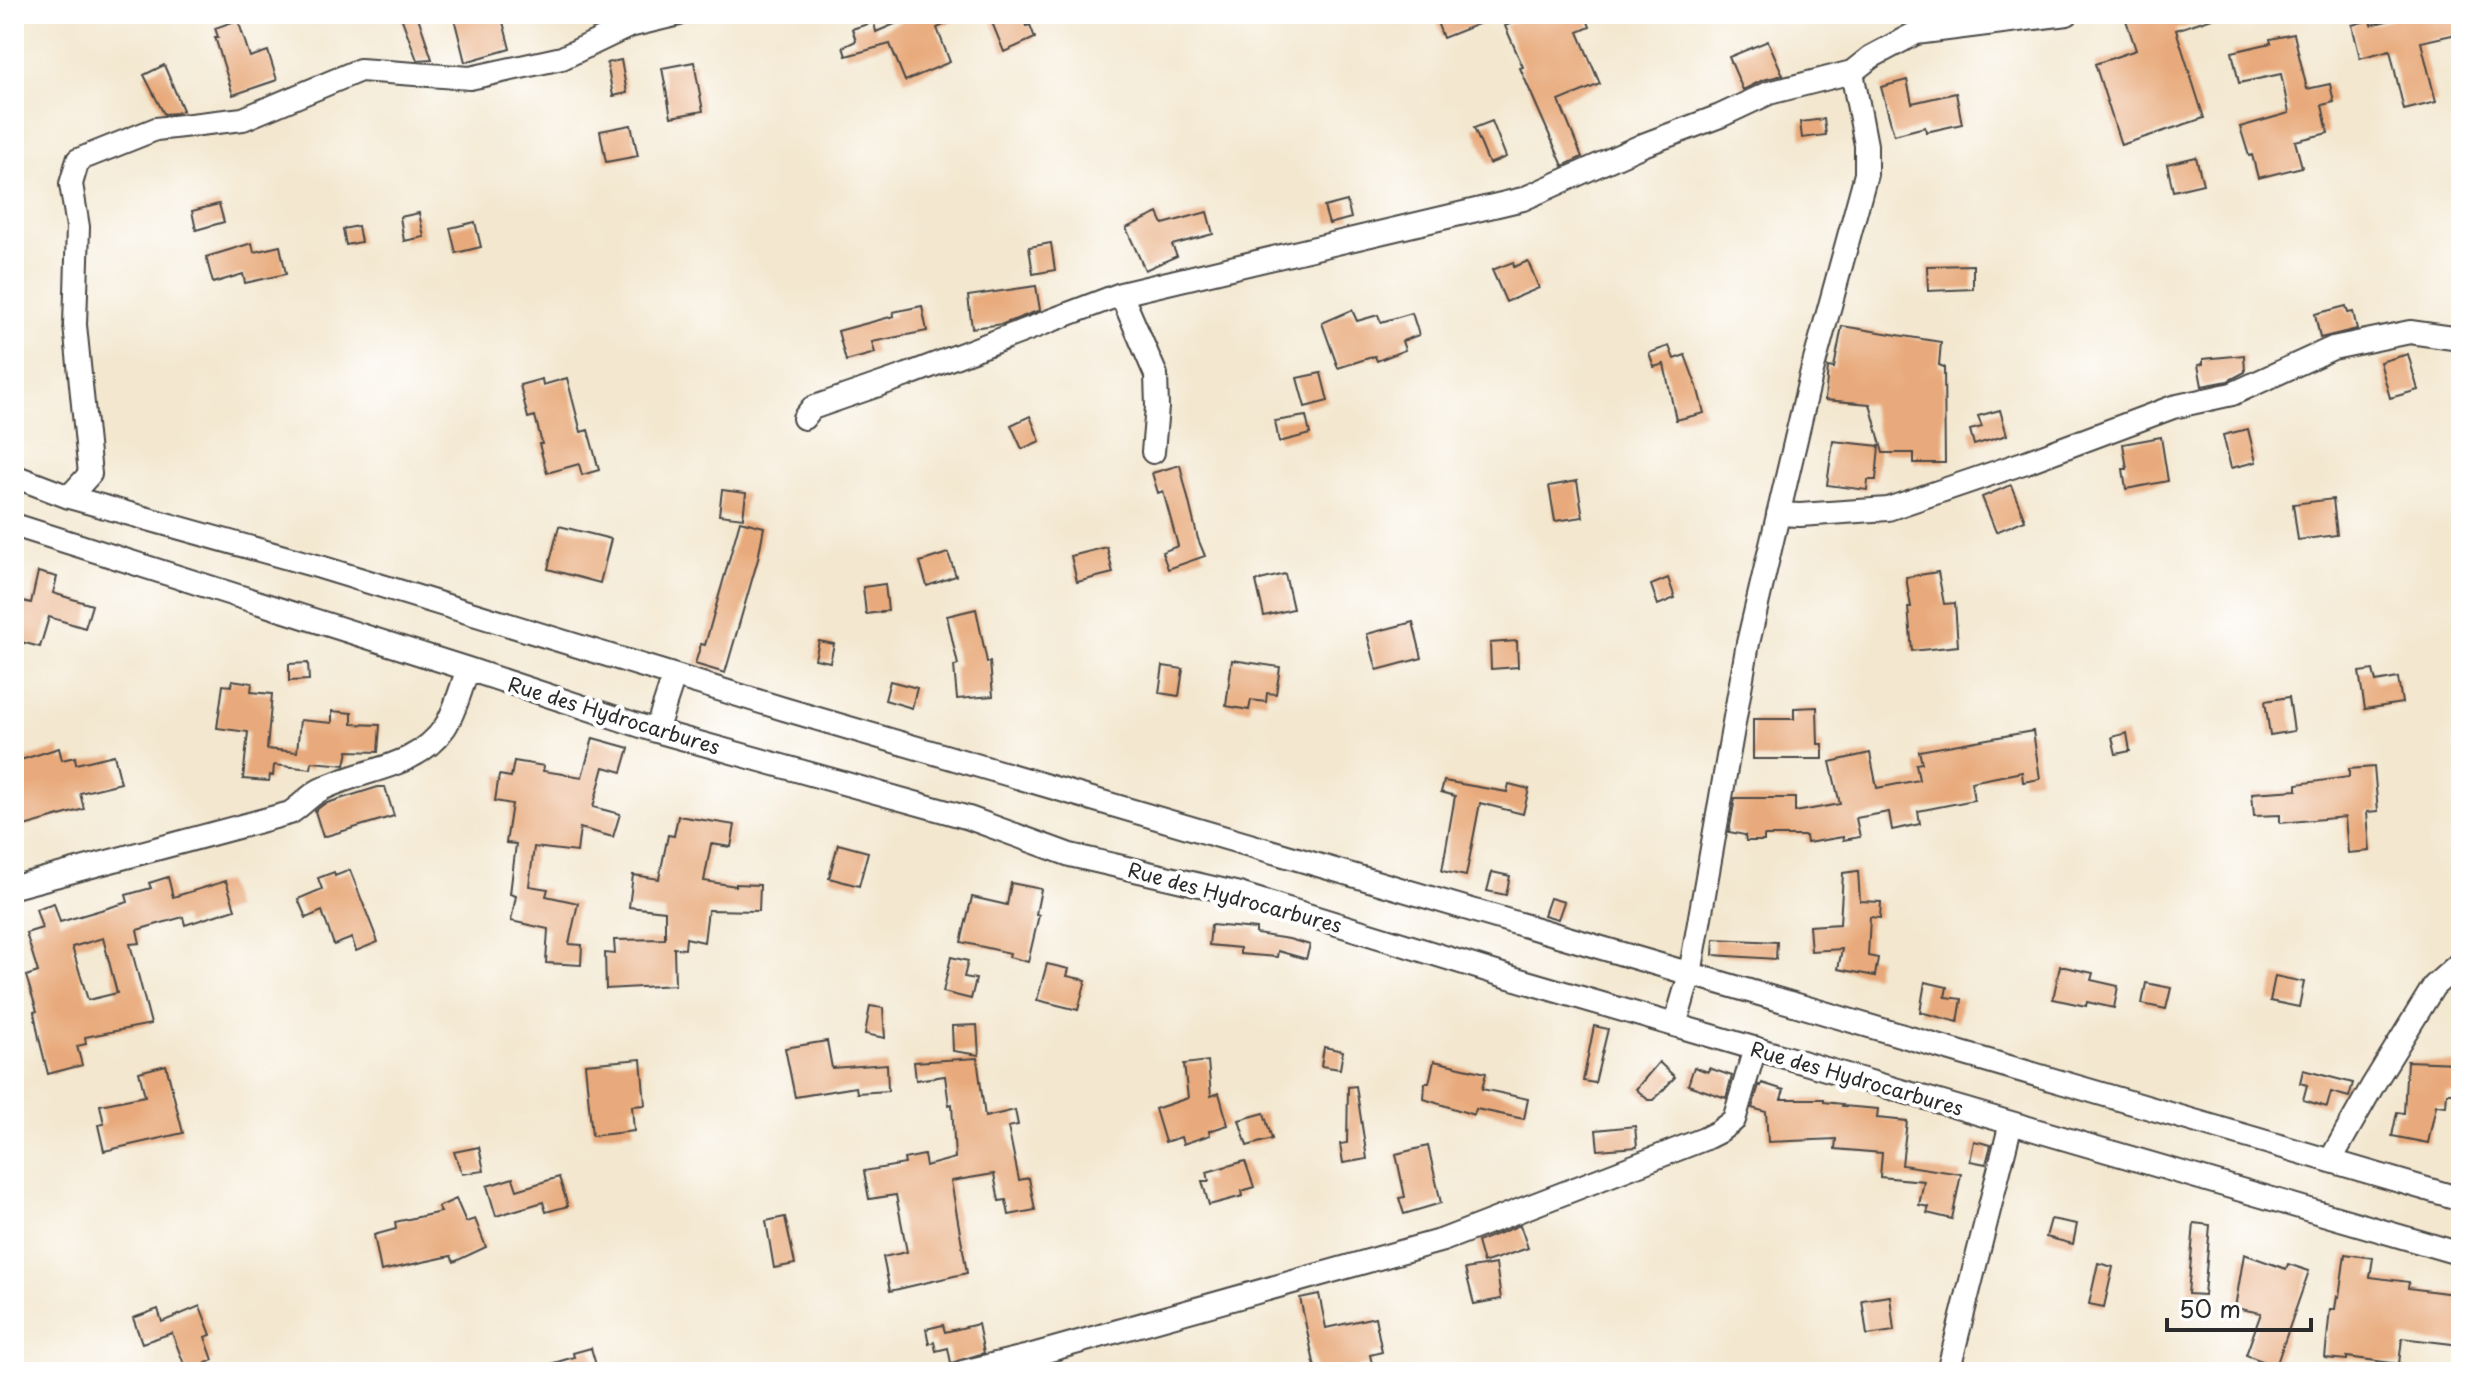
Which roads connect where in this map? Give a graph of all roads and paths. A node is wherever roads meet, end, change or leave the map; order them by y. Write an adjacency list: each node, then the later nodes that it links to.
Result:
1 (679, 14): 9 (street)
2 (2067, 14): 3 (street)
3 (1852, 72): 4 (street); 10 (street)
4 (1121, 294): 6 (street); 7 (street)
5 (2461, 337): 10 (street)
6 (804, 418)
7 (1153, 452)
8 (14, 476): 9 (street)
9 (69, 497): 13 (street)
10 (1778, 514): 17 (street)
11 (14, 525): 12 (street, Rue des Hydrocarbures)
12 (468, 669): 14 (street, Rue des Hydrocarbures); 15 (street)
13 (674, 676): 14 (street); 17 (street)
14 (656, 731): 18 (street, Rue des Hydrocarbures)
15 (14, 887)
16 (2461, 962): 21 (street)
17 (1690, 974): 18 (street); 21 (street)
18 (1675, 1025): 19 (street, Rue des Hydrocarbures)
19 (1755, 1048): 20 (street, Rue des Hydrocarbures); 24 (street)
20 (2011, 1123): 23 (street, Rue des Hydrocarbures); 25 (street)
21 (2330, 1161): 22 (street)
22 (2461, 1199)
23 (2461, 1254)
24 (963, 1372)
25 (1948, 1372)

